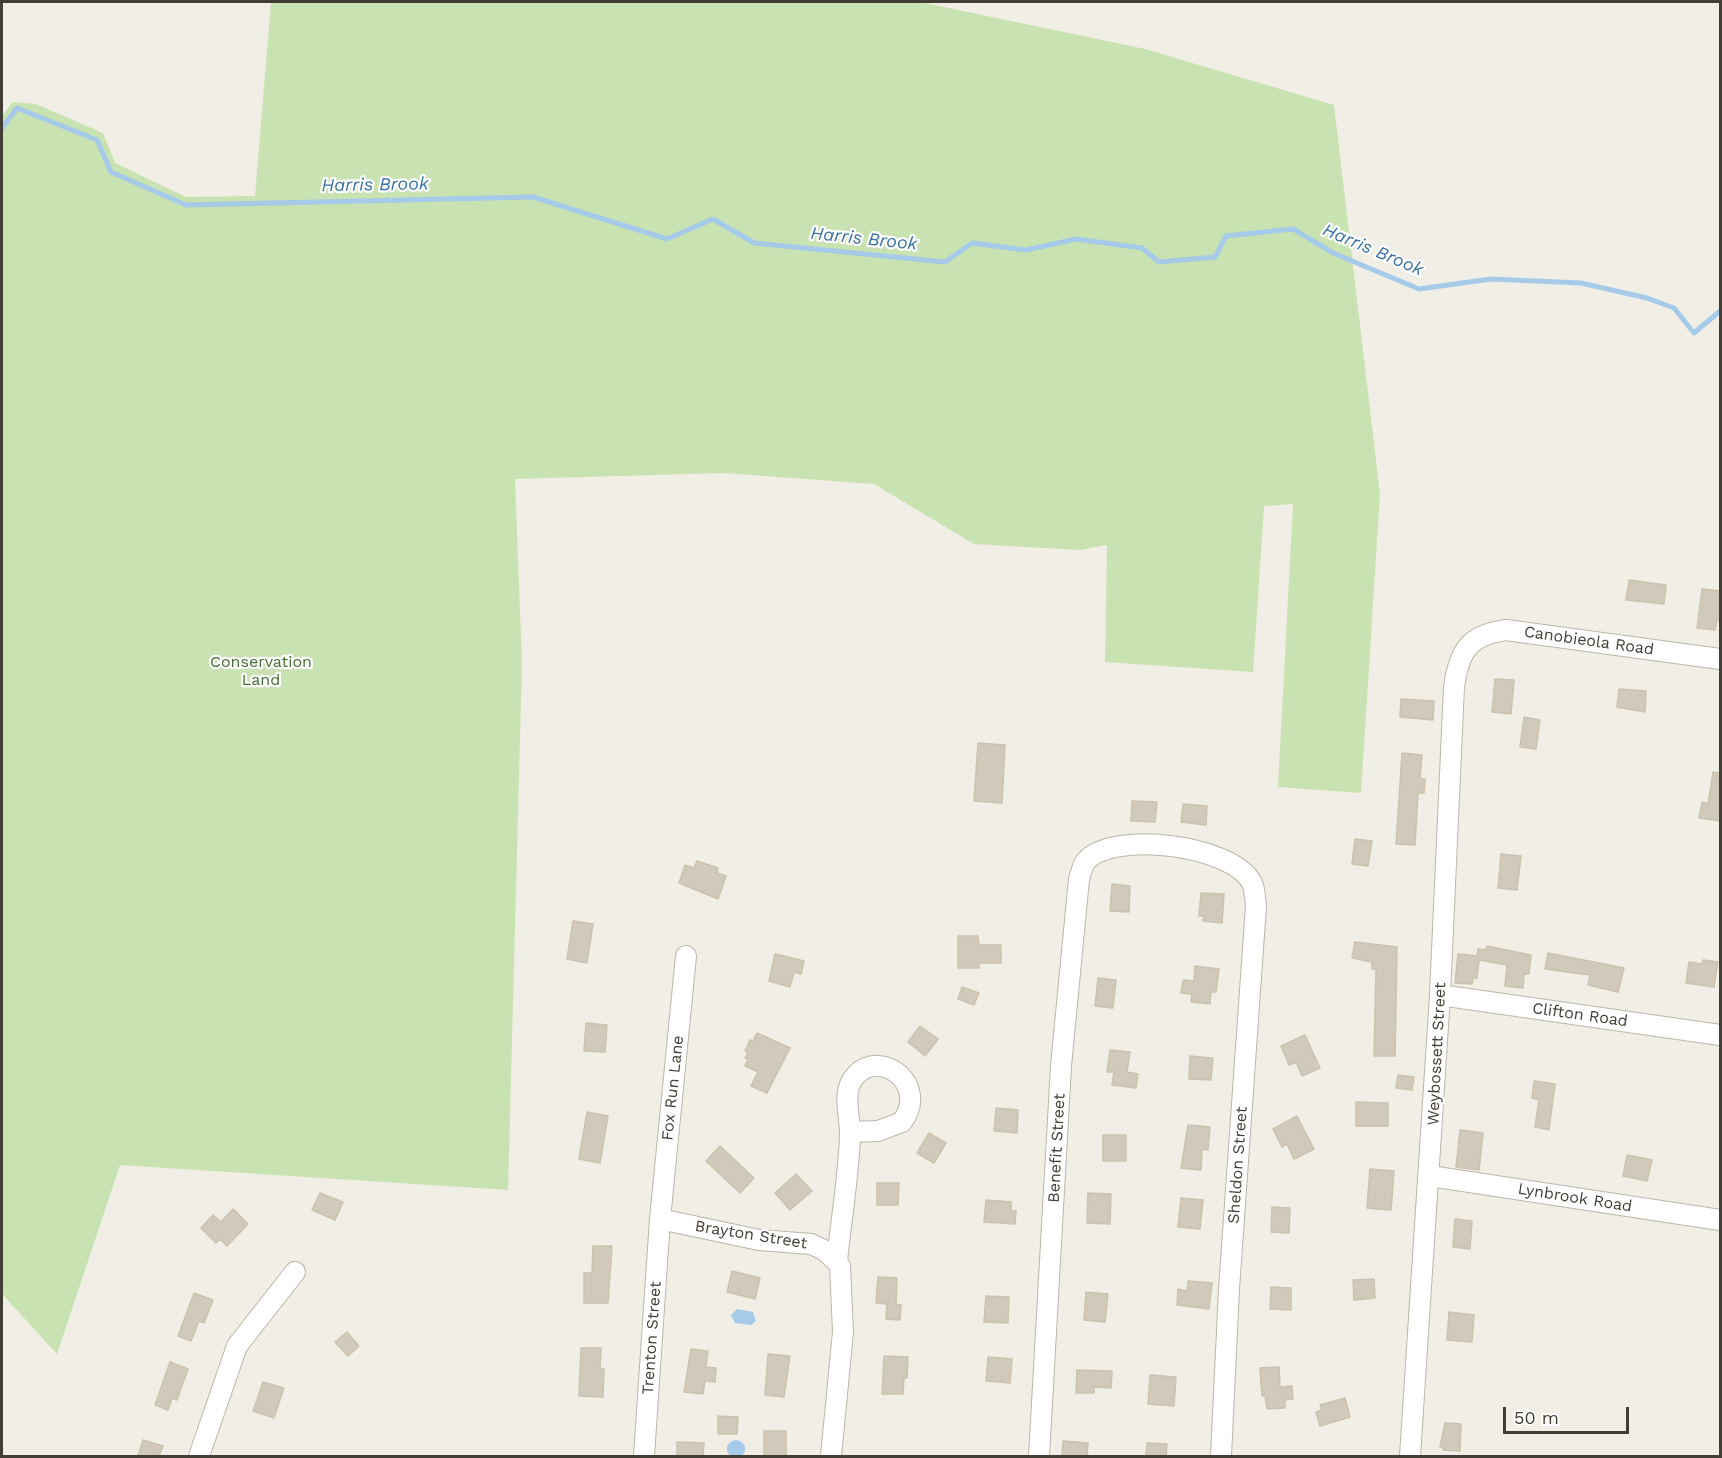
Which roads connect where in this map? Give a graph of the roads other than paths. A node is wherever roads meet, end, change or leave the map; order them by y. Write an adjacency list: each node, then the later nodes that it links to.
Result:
1 (1464, 652): 2 (street, Canobieola Road); 5 (street, Weybossett Street)
2 (1720, 659)
3 (1246, 876): 16 (street, Benefit Street); 17 (street, Sheldon Street)
4 (686, 956): 9 (street, Fox Run Lane)
5 (1440, 995): 6 (street, Clifton Road); 8 (street, Weybossett Street)
6 (1720, 1035)
7 (850, 1132): 11 (street)
8 (1430, 1176): 10 (street, Lynbrook Road); 18 (street, Weybossett Street)
9 (660, 1219): 11 (street, Brayton Street); 14 (street, Trenton Street)
10 (1720, 1220)
11 (837, 1262): 15 (street)
12 (295, 1272): 13 (street)
13 (200, 1456)
14 (644, 1456)
15 (831, 1456)
16 (1039, 1456)
17 (1221, 1456)
18 (1410, 1456)

